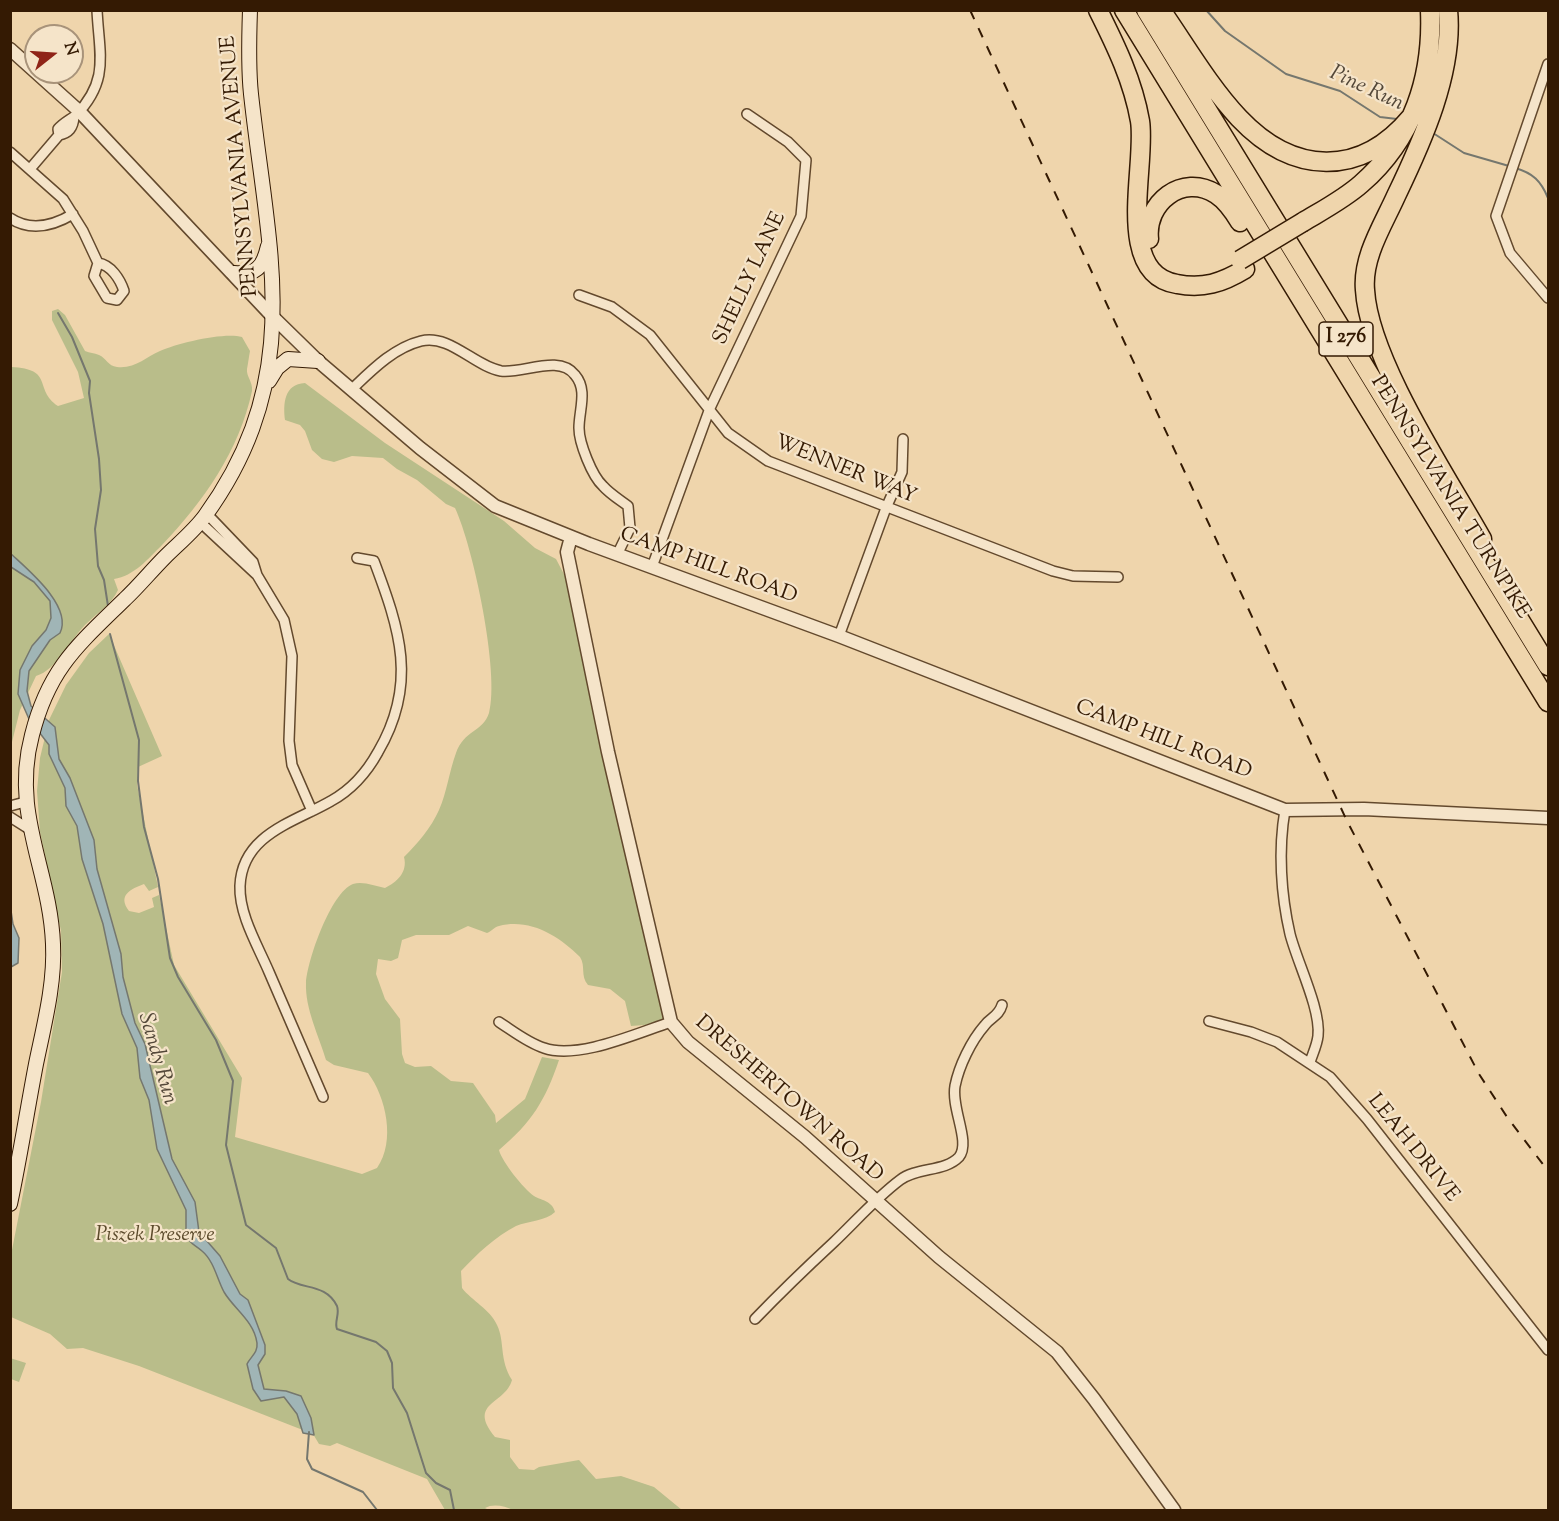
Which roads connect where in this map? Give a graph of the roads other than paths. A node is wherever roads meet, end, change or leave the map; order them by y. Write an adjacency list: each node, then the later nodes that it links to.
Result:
1 (97, 10): 11 (street)
2 (250, 10): 18 (main road, PENNSYLVANIA AVENUE)
3 (1098, 10): 20 (highway)
4 (1124, 10): 24 (highway, PENNSYLVANIA TURNPIKE / I 276)
5 (1146, 10): 41 (highway, PENNSYLVANIA TURNPIKE / I 276)
6 (1161, 10): 13 (highway)
7 (1430, 10): 13 (highway)
8 (1448, 10): 13 (highway)
9 (10, 49): 11 (street, CAMP HILL ROAD)
10 (1548, 64): 23 (street)
11 (76, 114): 15 (street); 21 (street, CAMP HILL ROAD)
12 (747, 114): 29 (street, SHELLY LANE)
13 (1414, 129): 20 (highway, bridge); 41 (highway)
14 (10, 152): 15 (street)
15 (30, 169): 16 (street)
16 (73, 214): 17 (street); 19 (street)
17 (10, 218)
18 (270, 238): 21 (main road); 25 (main road, PENNSYLVANIA AVENUE)
19 (98, 263)
20 (1243, 264): 24 (highway)
21 (234, 273): 25 (street, CAMP HILL ROAD)
22 (579, 296): 29 (street, WENNER WAY)
23 (1548, 298)
24 (1308, 314): 42 (highway, PENNSYLVANIA TURNPIKE / I 276)
25 (273, 317): 26 (street, CAMP HILL ROAD); 27 (main road, PENNSYLVANIA AVENUE)
26 (318, 361): 27 (main road); 28 (street, CAMP HILL ROAD)
27 (266, 385): 32 (main road, PENNSYLVANIA AVENUE)
28 (351, 390): 33 (street, CAMP HILL ROAD); 36 (street)
29 (711, 408): 31 (street, WENNER WAY); 38 (street, SHELLY LANE)
30 (903, 439): 31 (street)
31 (886, 508): 39 (street, WENNER WAY); 40 (street)
32 (204, 518): 43 (main road, PENNSYLVANIA AVENUE); 46 (street)
33 (551, 529): 34 (street, CAMP HILL ROAD); 35 (street)
34 (571, 537): 35 (street, DRESHERTOWN ROAD); 36 (street, CAMP HILL ROAD)
35 (567, 552): 53 (street, DRESHERTOWN ROAD)
36 (617, 555): 38 (street, CAMP HILL ROAD)
37 (357, 558): 46 (street)
38 (652, 567): 40 (street, CAMP HILL ROAD)
39 (1118, 577)
40 (839, 636): 45 (street, CAMP HILL ROAD)
41 (1548, 666)
42 (1548, 702)
43 (25, 802): 44 (street); 49 (main road, PENNSYLVANIA AVENUE)
44 (10, 806)
45 (1285, 810): 48 (street, CAMP HILL ROAD); 54 (street)
46 (312, 811): 55 (street)
47 (10, 817): 49 (street)
48 (1548, 818)
49 (29, 829): 56 (main road, PENNSYLVANIA AVENUE)
50 (1002, 1005): 57 (street)
51 (1209, 1021): 54 (street, LEAH DRIVE)
52 (499, 1022): 53 (street)
53 (671, 1022): 57 (street, DRESHERTOWN ROAD)
54 (1310, 1062): 60 (street, LEAH DRIVE)
55 (323, 1097)
56 (13, 1174): 58 (main road, PENNSYLVANIA AVENUE)
57 (875, 1200): 59 (street); 61 (street, DRESHERTOWN ROAD)
58 (10, 1204)
59 (755, 1319)
60 (1548, 1350)
61 (1174, 1510)

